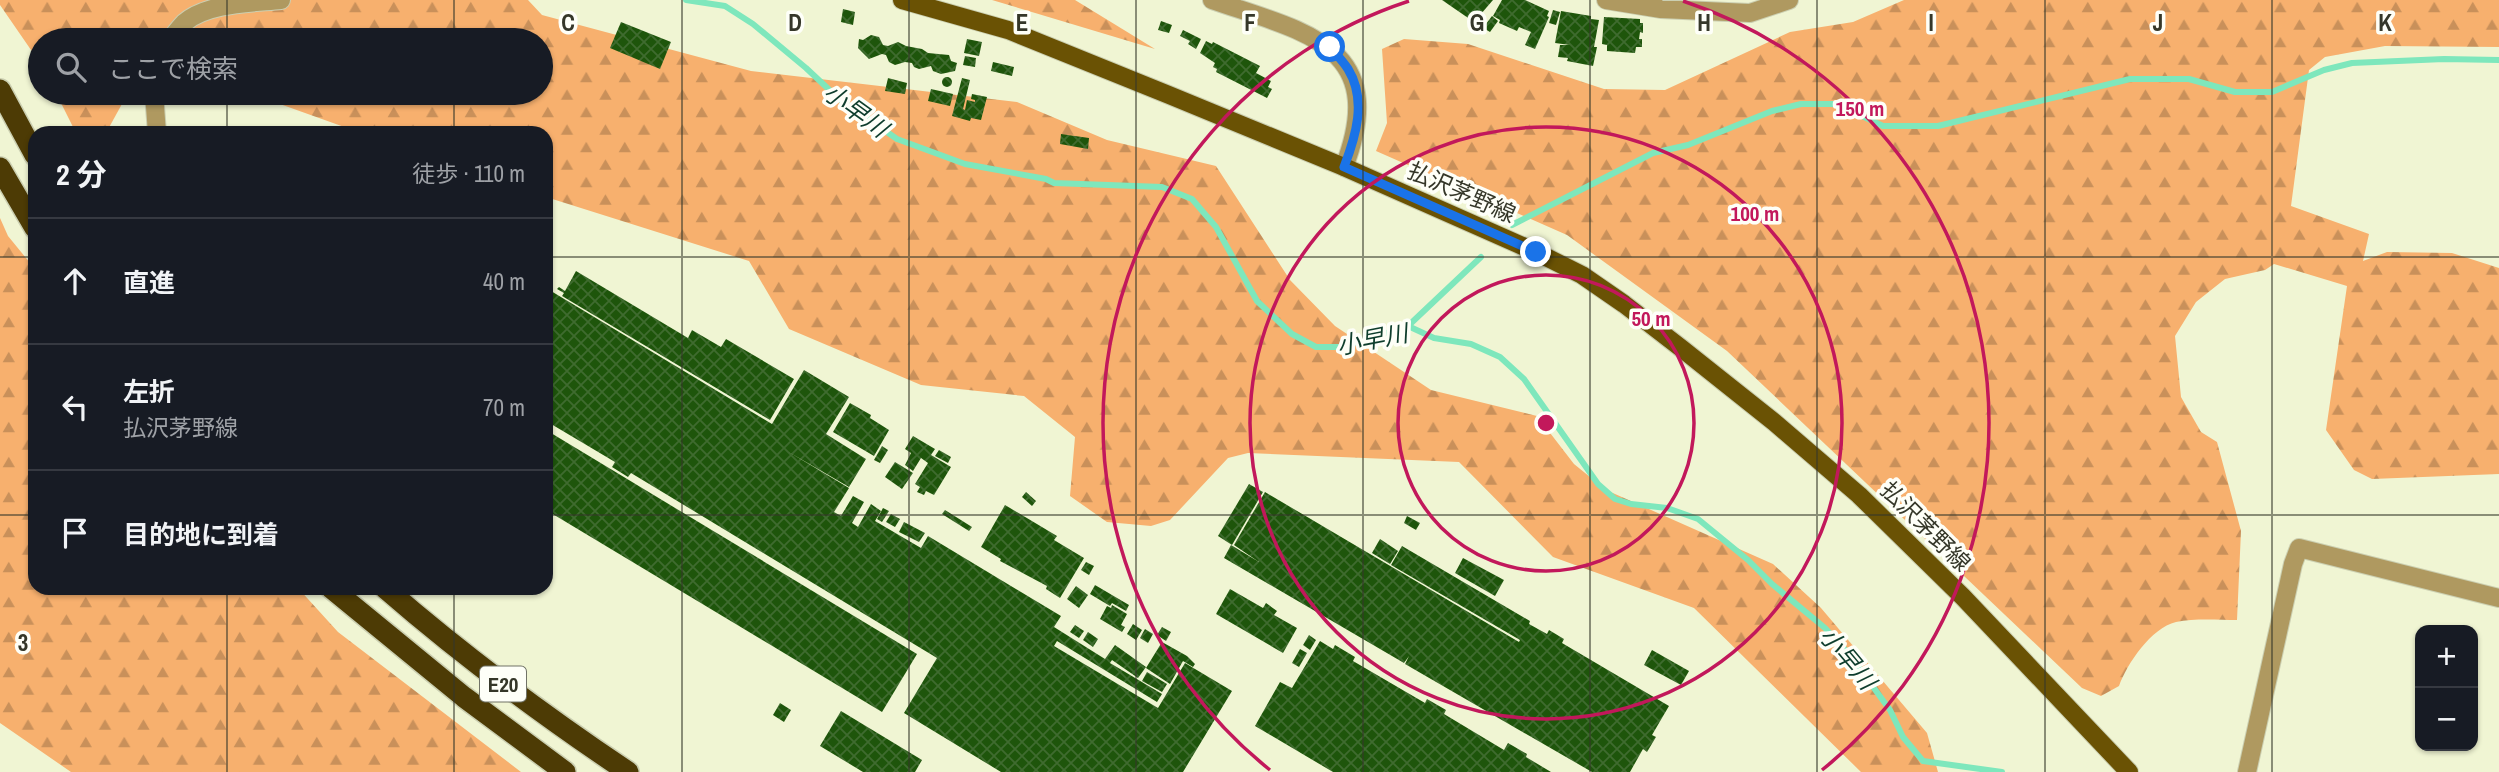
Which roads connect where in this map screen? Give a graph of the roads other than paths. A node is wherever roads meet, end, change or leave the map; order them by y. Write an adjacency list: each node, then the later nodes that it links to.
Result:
1 (281, 0): 7 (street)
2 (902, 0): 12 (main road, 払沢茅野線)
3 (1212, 0): 12 (street)
4 (1606, 0): 6 (street)
5 (1789, 0): 6 (street)
6 (1750, 7)
7 (180, 28)
8 (0, 90): 11 (highway)
9 (155, 105): 10 (street)
10 (156, 126)
11 (28, 142)
12 (1344, 167): 20 (main road, 払沢茅野線)
13 (0, 168): 14 (highway)
14 (28, 216)
15 (340, 595): 18 (highway, E20)
16 (393, 595): 19 (highway, E20)
17 (2499, 598): 21 (street)
18 (565, 772)
19 (628, 772)
20 (2129, 772)
21 (2247, 772)

